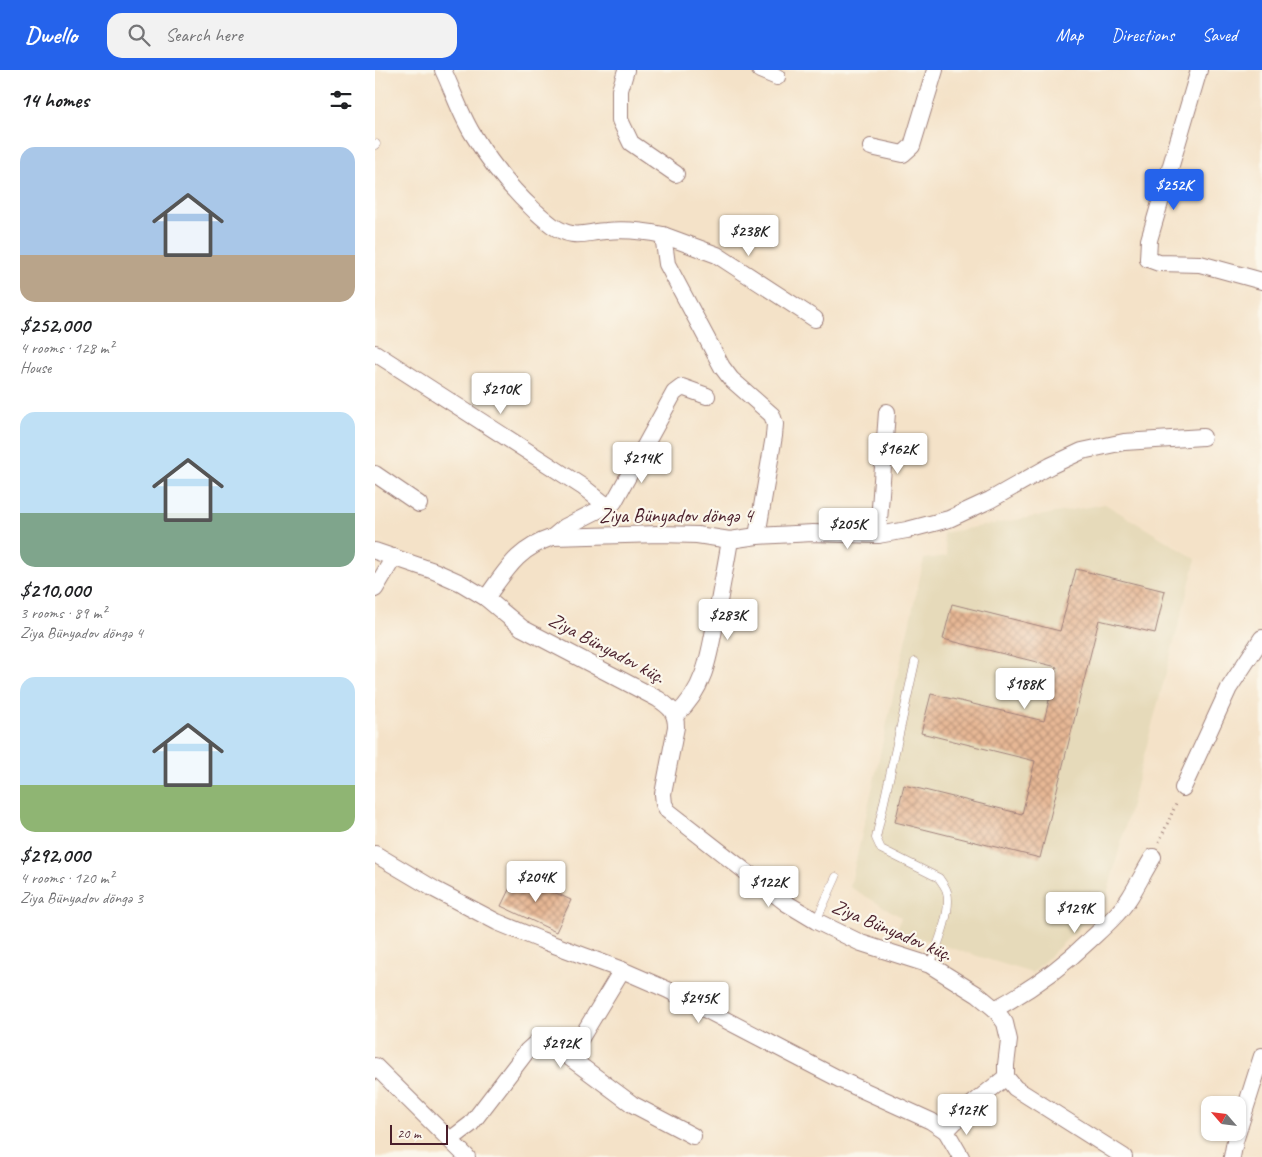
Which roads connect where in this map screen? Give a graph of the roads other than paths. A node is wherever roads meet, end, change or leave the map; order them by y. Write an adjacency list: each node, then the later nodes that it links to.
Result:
1 (443, 70): 9 (street)
2 (626, 70): 8 (street)
3 (760, 70): 6 (street)
4 (935, 70): 7 (street)
5 (1199, 70): 10 (street)
6 (777, 77)
7 (871, 147)
8 (676, 174)
9 (663, 235): 11 (street); 20 (street)
10 (1262, 281)
11 (815, 318)
12 (375, 353): 18 (street)
13 (707, 396): 18 (street)
14 (887, 412): 19 (street)
15 (1203, 437): 19 (street, Ziya Bünyadov döngə 4)
16 (375, 474): 17 (street)
17 (419, 504)
18 (607, 506): 21 (street)
19 (878, 535): 20 (street, Ziya Bünyadov döngə 4)
20 (757, 536): 22 (street, Ziya Bünyadov döngə 4)
21 (553, 537): 22 (street, Ziya Bünyadov döngə 4); 26 (street, Ziya Bünyadov döngə 4)
22 (730, 540): 29 (street)
23 (375, 551): 24 (street, Ziya Bünyadov küç.)
24 (393, 557): 25 (street); 26 (street, Ziya Bünyadov küç.)
25 (375, 589)
26 (486, 598): 29 (street, Ziya Bünyadov küç.)
27 (1262, 638): 30 (street)
28 (915, 662): 35 (lane)
29 (676, 716): 34 (street, Ziya Bünyadov küç.)
30 (1183, 788)
31 (375, 854): 36 (street)
32 (1153, 857): 37 (street)
33 (836, 877): 34 (lane)
34 (816, 921): 35 (street, Ziya Bünyadov küç.)
35 (930, 965): 37 (street, Ziya Bünyadov küç.)
36 (622, 970): 38 (street); 42 (street)
37 (995, 1009): 41 (street, Ziya Bünyadov küç.)
38 (570, 1056): 43 (street); 44 (street)
39 (1262, 1056): 48 (street)
40 (378, 1072): 44 (street)
41 (1006, 1077): 42 (street); 47 (street)
42 (946, 1131): 46 (street)
43 (693, 1136)
44 (450, 1140): 45 (street)
45 (467, 1157)
46 (961, 1157)
47 (1124, 1157)
48 (1232, 1157)

